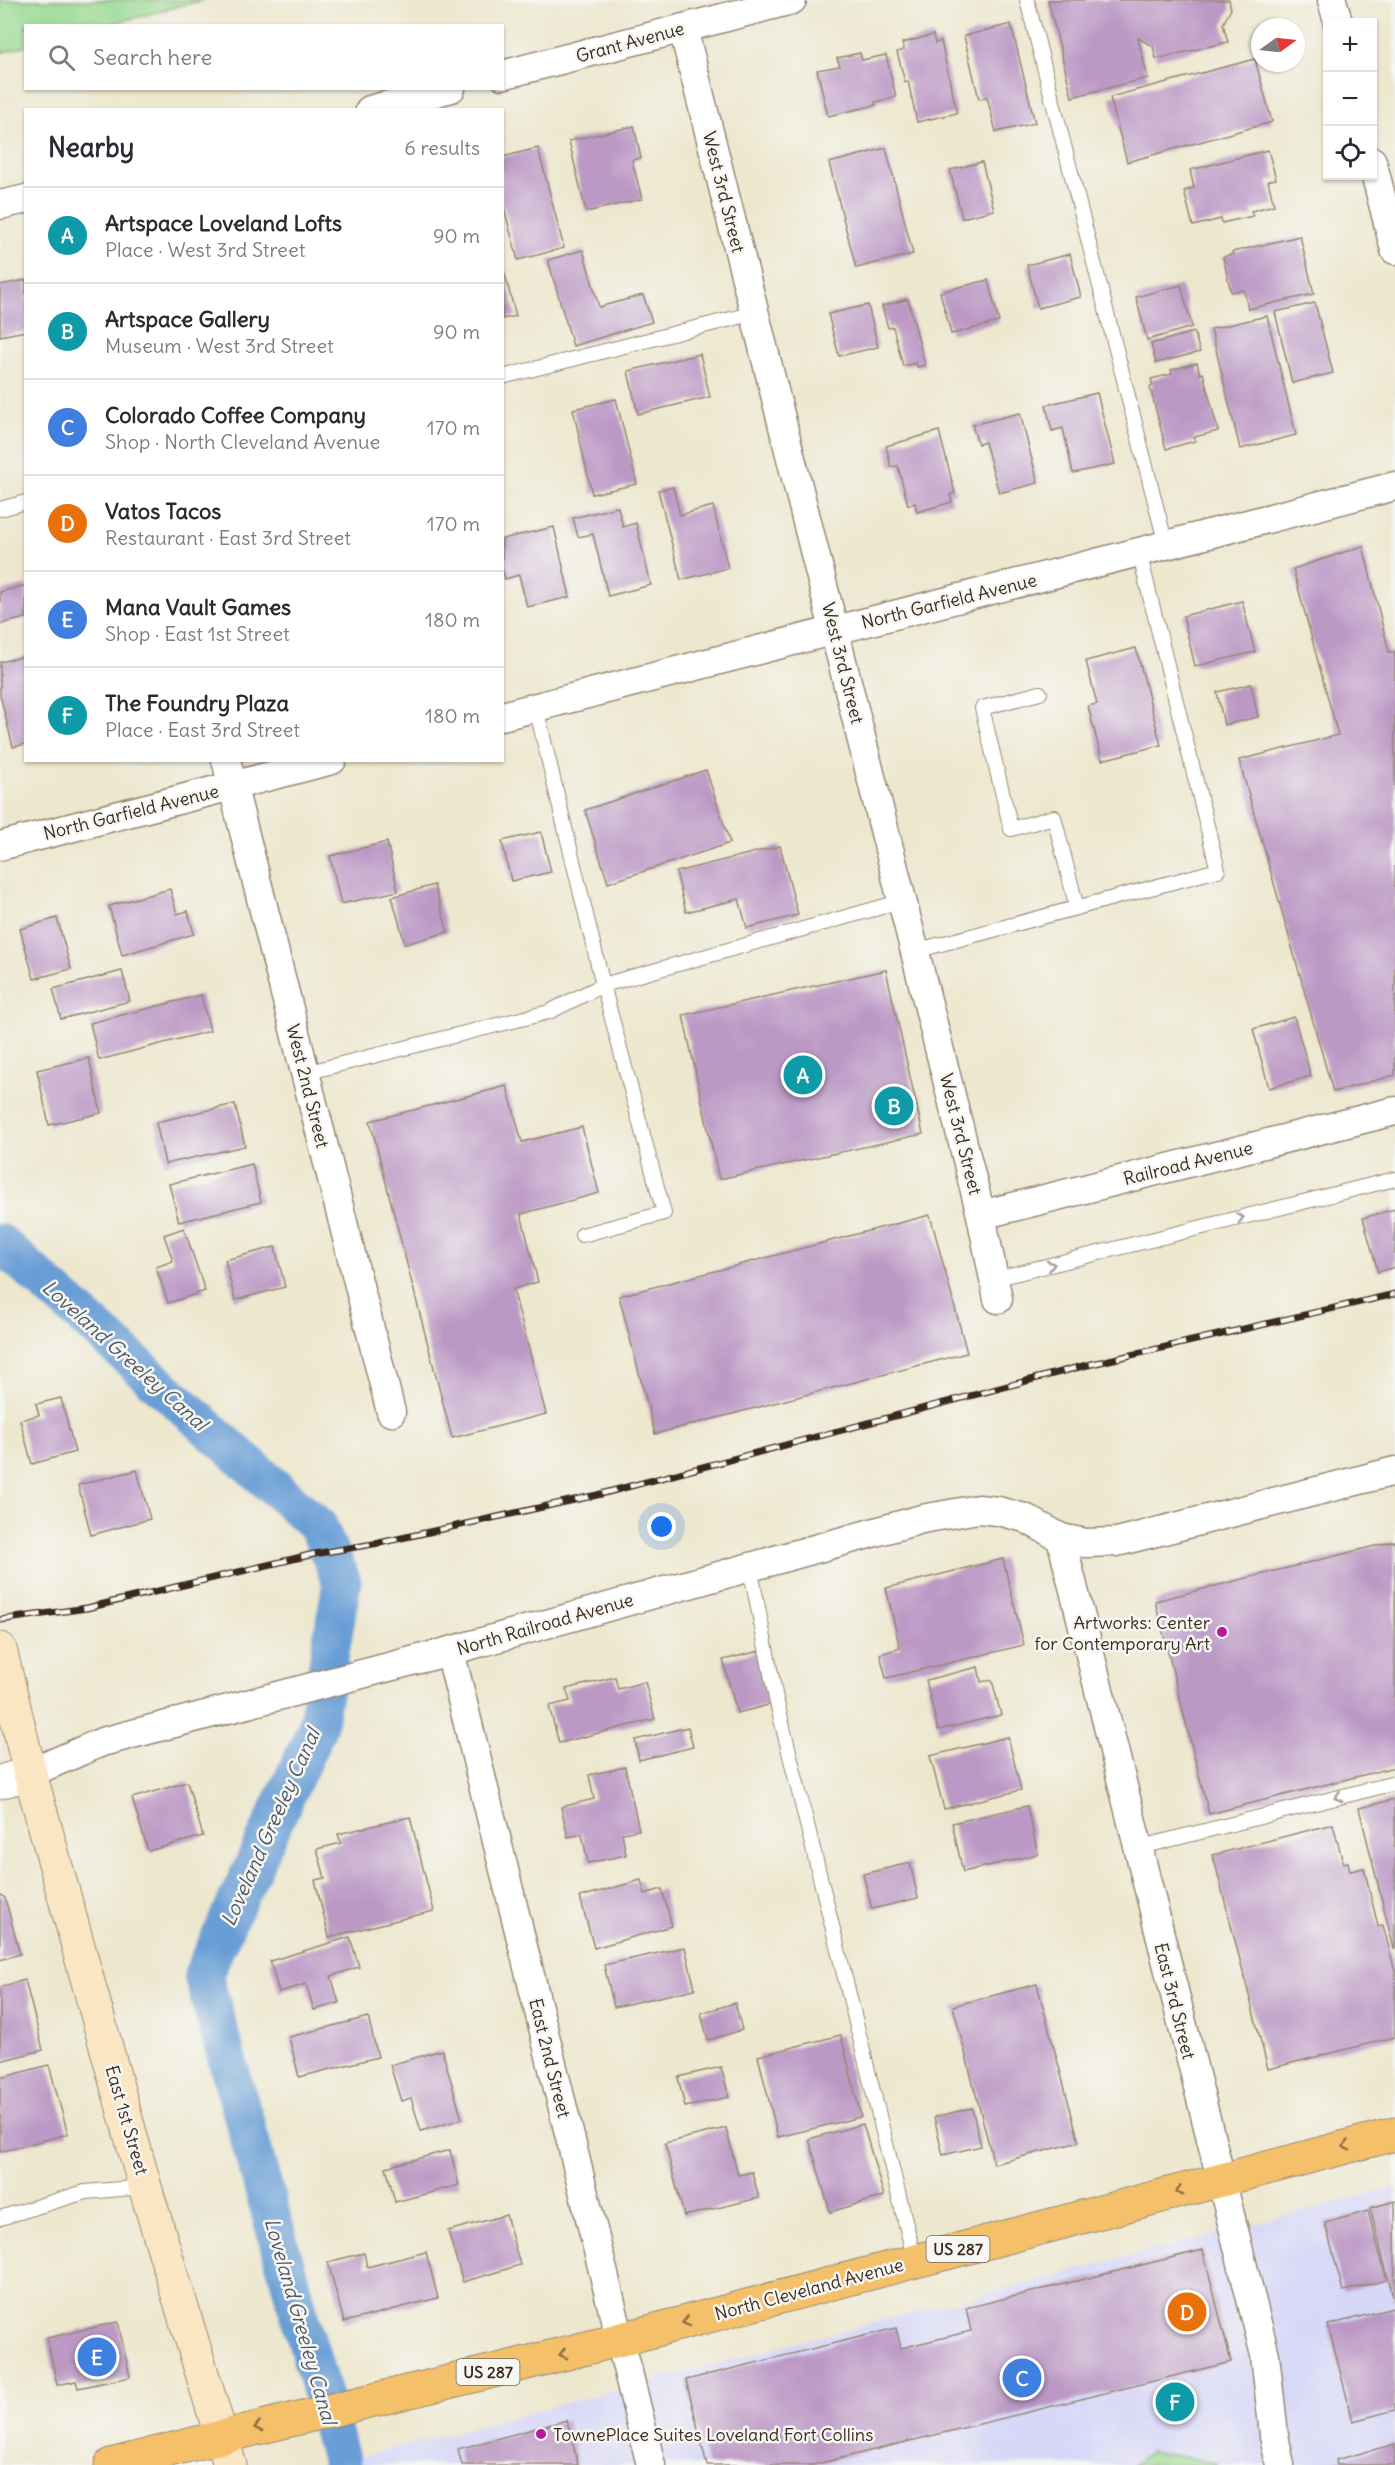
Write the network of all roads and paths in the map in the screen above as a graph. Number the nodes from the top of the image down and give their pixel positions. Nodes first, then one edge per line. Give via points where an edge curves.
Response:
1 (792, 0) edge
2 (1027, 0) edge
3 (1332, 0) edge
4 (1337, 18) edge
5 (683, 28) junction
6 (504, 74) edge
7 (444, 90) edge
8 (377, 108) edge
9 (1377, 180) edge
10 (24, 199) edge
11 (0, 205) edge
12 (1395, 250) edge
13 (755, 313) junction
14 (504, 377) edge
15 (1395, 486) edge
16 (24, 503) edge
17 (0, 509) edge
18 (1153, 548) junction
19 (835, 630) junction
20 (1040, 693) dead end
21 (536, 708) junction
22 (504, 716) edge
23 (316, 762) edge
24 (229, 773) edge
25 (0, 846) edge
26 (903, 901) junction
27 (1077, 908) junction
28 (915, 951) junction
29 (603, 985) junction
30 (305, 1073) junction
31 (1395, 1111) edge
32 (1395, 1179) edge
33 (981, 1215) junction
34 (582, 1235) dead end
35 (997, 1289) joint
36 (391, 1412) dead end
37 (1395, 1471) edge
38 (1061, 1538) junction
39 (750, 1567) junction
40 (0, 1649) edge
41 (450, 1651) junction
42 (15, 1778) edge
43 (1395, 1783) edge
44 (1137, 1848) junction
45 (1395, 2134) edge
46 (1220, 2180) junction
47 (145, 2187) junction
48 (0, 2218) edge
49 (915, 2261) junction
50 (620, 2340) junction
51 (226, 2451) edge
52 (111, 2465) edge
53 (651, 2465) edge
54 (1280, 2465) edge

1 - 5 street, Grant Avenue
2 - 18 lane
3 - 4 street
5 - 6 street, Grant Avenue
5 - 13 street, West 3rd Street
7 - 8 street
9 - 12 street
10 - 11 street
13 - 14 lane
13 - 19 street, West 3rd Street
15 - 18 street, North Garfield Avenue
16 - 17 lane
18 - 19 street, North Garfield Avenue
18 - 27 lane via 1218,870
19 - 21 street, North Garfield Avenue
19 - 26 street, West 3rd Street
20 - 27 lane via 982,708 1011,829 1054,817
21 - 22 street, North Garfield Avenue
21 - 29 lane
23 - 24 street, North Garfield Avenue
24 - 25 street, North Garfield Avenue
24 - 30 street, West 2nd Street
26 - 28 street, West 3rd Street
26 - 29 lane
27 - 28 lane
28 - 33 street, West 3rd Street
29 - 30 lane via 549,1012
29 - 34 lane via 664,1213
30 - 36 street, West 2nd Street
31 - 33 street, Railroad Avenue
35 -> 32 lane
33 - 35 street, West 3rd Street
37 - 38 street via 1117,1542 1085,1543
38 - 39 street, North Railroad Avenue via 1025,1518 978,1509 922,1519
38 - 44 street, East 3rd Street
39 - 41 street, North Railroad Avenue
39 - 49 lane via 779,1710
40 - 42 main road, East 1st Street
41 - 42 street, North Railroad Avenue via 102,1742
41 - 50 street, East 2nd Street
42 - 47 main road, East 1st Street
43 -> 44 lane
44 - 46 street, East 3rd Street
45 -> 46 highway, North Cleveland Avenue / US 287
46 -> 49 highway, North Cleveland Avenue / US 287
46 - 54 street, East 3rd Street via 1265,2355
47 - 48 lane via 86,2192
47 - 51 main road, East 1st Street
49 -> 50 highway, North Cleveland Avenue / US 287
50 -> 51 highway, North Cleveland Avenue / US 287 via 295,2418
50 - 53 street, East 2nd Street
51 - 52 highway, US 287

